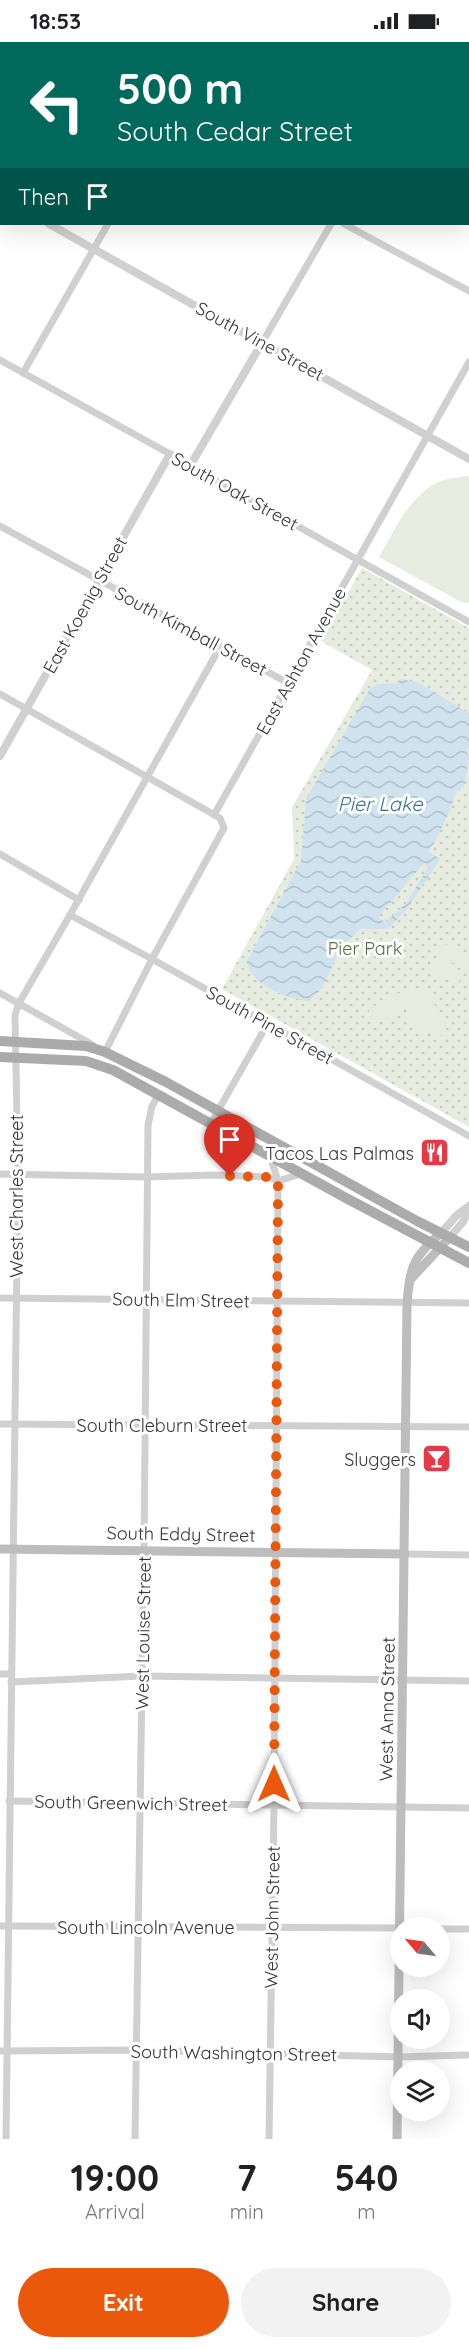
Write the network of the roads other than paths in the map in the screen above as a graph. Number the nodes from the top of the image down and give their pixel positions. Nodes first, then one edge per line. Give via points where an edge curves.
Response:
1 (51, 225) edge
2 (107, 225) edge
3 (330, 225) edge
4 (346, 225) edge
5 (94, 248) junction
6 (469, 291) edge
7 (263, 341) junction
8 (0, 360) edge
9 (469, 362) edge
10 (23, 373) junction
11 (426, 436) junction
12 (170, 454) junction
13 (469, 459) edge
14 (190, 466) junction
15 (0, 526) edge
16 (357, 560) junction
17 (99, 580) junction
18 (469, 622) edge
19 (220, 647) junction
20 (288, 683) junction
21 (0, 694) edge
22 (27, 709) junction
23 (0, 756) edge
24 (148, 777) junction
25 (214, 815) junction
26 (0, 854) edge
27 (79, 900) junction
28 (70, 915) junction
29 (152, 958) junction
30 (0, 993) edge
31 (19, 1003) junction
32 (268, 1023) junction
33 (0, 1041) edge
34 (15, 1041) junction
35 (105, 1052) junction
36 (0, 1057) edge
37 (16, 1058) junction
38 (159, 1094) junction
39 (218, 1111) junction
40 (212, 1123) junction
41 (469, 1136) edge
42 (270, 1156) junction
43 (0, 1174) edge
44 (18, 1174) junction
45 (302, 1174) junction
46 (147, 1177) junction
47 (278, 1181) junction
48 (469, 1207) edge
49 (445, 1235) junction
50 (434, 1246) junction
51 (469, 1248) edge
52 (469, 1263) edge
53 (0, 1298) edge
54 (16, 1298) junction
55 (146, 1300) junction
56 (277, 1302) junction
57 (469, 1303) edge
58 (407, 1304) junction
59 (0, 1424) edge
60 (13, 1424) junction
61 (146, 1424) junction
62 (276, 1425) junction
63 (407, 1427) junction
64 (469, 1427) edge
65 (0, 1549) edge
66 (12, 1549) junction
67 (144, 1550) junction
68 (276, 1552) junction
69 (405, 1554) junction
70 (469, 1555) edge
71 (0, 1674) edge
72 (142, 1676) junction
73 (11, 1678) junction
74 (275, 1679) junction
75 (404, 1681) junction
76 (469, 1681) edge
77 (9, 1801) junction
78 (140, 1803) junction
79 (274, 1805) junction
80 (402, 1807) junction
81 (469, 1808) edge
82 (400, 1917) edge
83 (4, 1926) edge
84 (137, 1927) junction
85 (272, 1928) junction
86 (390, 1928) edge
87 (450, 1929) edge
88 (469, 1929) edge
89 (400, 1977) edge
90 (135, 2050) junction
91 (3, 2051) edge
92 (269, 2054) junction
93 (467, 2055) dead end
94 (399, 2057) junction
95 (6, 2139) edge
96 (135, 2139) edge
97 (269, 2139) edge
98 (397, 2139) edge

1 - 5 street, South Vine Street
2 - 5 street
3 - 7 street
4 - 6 street
5 - 7 street, South Vine Street
5 - 10 street
7 - 11 street, South Vine Street
7 - 14 street
8 - 10 street, South Oak Street
9 - 11 street, East Ashton Avenue
10 - 12 street, South Oak Street
11 - 13 street, South Vine Street
11 - 16 street, East Ashton Avenue
12 - 14 street, South Oak Street
12 - 17 street, East Koenig Street
14 - 16 street, South Oak Street
15 - 17 street, South Kimball Street
16 - 18 street, South Oak Street
16 - 20 street, East Ashton Avenue
17 - 19 street, South Kimball Street
17 - 22 street, East Koenig Street
19 - 20 street, South Kimball Street
19 - 24 street
20 - 25 street, East Ashton Avenue
21 - 22 street
22 - 23 street, East Koenig Street
22 - 24 street
24 - 25 street
24 - 27 street
25 - 29 street via 224,828
26 - 27 street
27 - 28 street
28 - 29 street, South Pine Street
28 - 31 street
29 - 32 street, South Pine Street
29 - 35 street
30 - 31 street
31 - 34 street, West Charles Street
31 - 35 street
32 - 39 street
32 - 41 street, South Pine Street
33 - 34 main road
34 - 35 main road via 86,1046
34 - 37 street, West Charles Street
35 - 39 main road
36 - 37 main road
37 - 38 main road via 86,1061
37 - 44 street, West Charles Street
38 - 40 main road
38 - 46 street, West Louise Street via 148,1125
39 - 40 street
39 - 49 main road
40 - 42 main road
42 - 45 main road
42 - 47 street, West John Street
43 - 44 street
44 - 46 street
44 - 54 street, West Charles Street
45 - 47 street
45 - 50 main road
46 - 47 street via 268,1177
46 - 55 street, West Louise Street
47 - 56 street, West John Street
48 - 49 street via 463,1221
49 - 50 main road, West Anna Street
49 - 51 main road
50 - 52 main road
50 - 58 main road, West Anna Street via 413,1263
53 - 54 street, South Elm Street
54 - 55 street, South Elm Street
54 - 60 street, West Charles Street
55 - 56 street, South Elm Street
55 - 61 street, West Louise Street
56 - 58 street, South Elm Street
56 - 62 street, West John Street
57 - 58 street, South Elm Street
58 - 63 main road, West Anna Street
59 - 60 street, South Cleburn Street
60 - 61 street, South Cleburn Street
60 - 66 street, West Charles Street
61 - 62 street, South Cleburn Street
61 - 67 street, West Louise Street
62 - 63 street, South Cleburn Street
62 - 68 street, West John Street
63 - 64 street, South Cleburn Street
63 - 69 main road, West Anna Street
65 - 66 main road, South Eddy Street
66 - 67 main road, South Eddy Street
66 - 73 street, West Charles Street
67 - 68 main road, South Eddy Street
67 - 72 street, West Louise Street
68 - 69 main road, South Eddy Street
68 - 74 street, West John Street
69 - 70 street, South Eddy Street
69 - 75 main road, West Anna Street
71 - 73 street
72 - 73 street
72 - 74 street
72 - 78 street, West Louise Street
73 - 77 street, West Charles Street
74 - 75 street
74 - 79 street, West John Street
75 - 76 street
75 - 80 main road, West Anna Street
77 - 78 street, South Greenwich Street
77 - 83 street, West Charles Street
78 - 79 street, South Greenwich Street
78 - 84 street, West Louise Street
79 - 80 street, South Greenwich Street
79 - 85 street, West John Street
80 - 81 street, South Greenwich Street
80 - 82 main road, West Anna Street
83 - 84 street, South Lincoln Avenue
83 - 91 street, West Charles Street
84 - 85 street, South Lincoln Avenue
84 - 90 street, West Louise Street
85 - 86 street, South Lincoln Avenue
85 - 92 street, West John Street
87 - 88 street
89 - 94 main road, West Anna Street
90 - 91 street, South Washington Street
90 - 92 street, South Washington Street
90 - 96 street, West Louise Street
91 - 95 street, West Charles Street
92 - 94 street, South Washington Street
92 - 97 street, West John Street
93 - 94 street, South Washington Street
94 - 98 main road, West Anna Street

